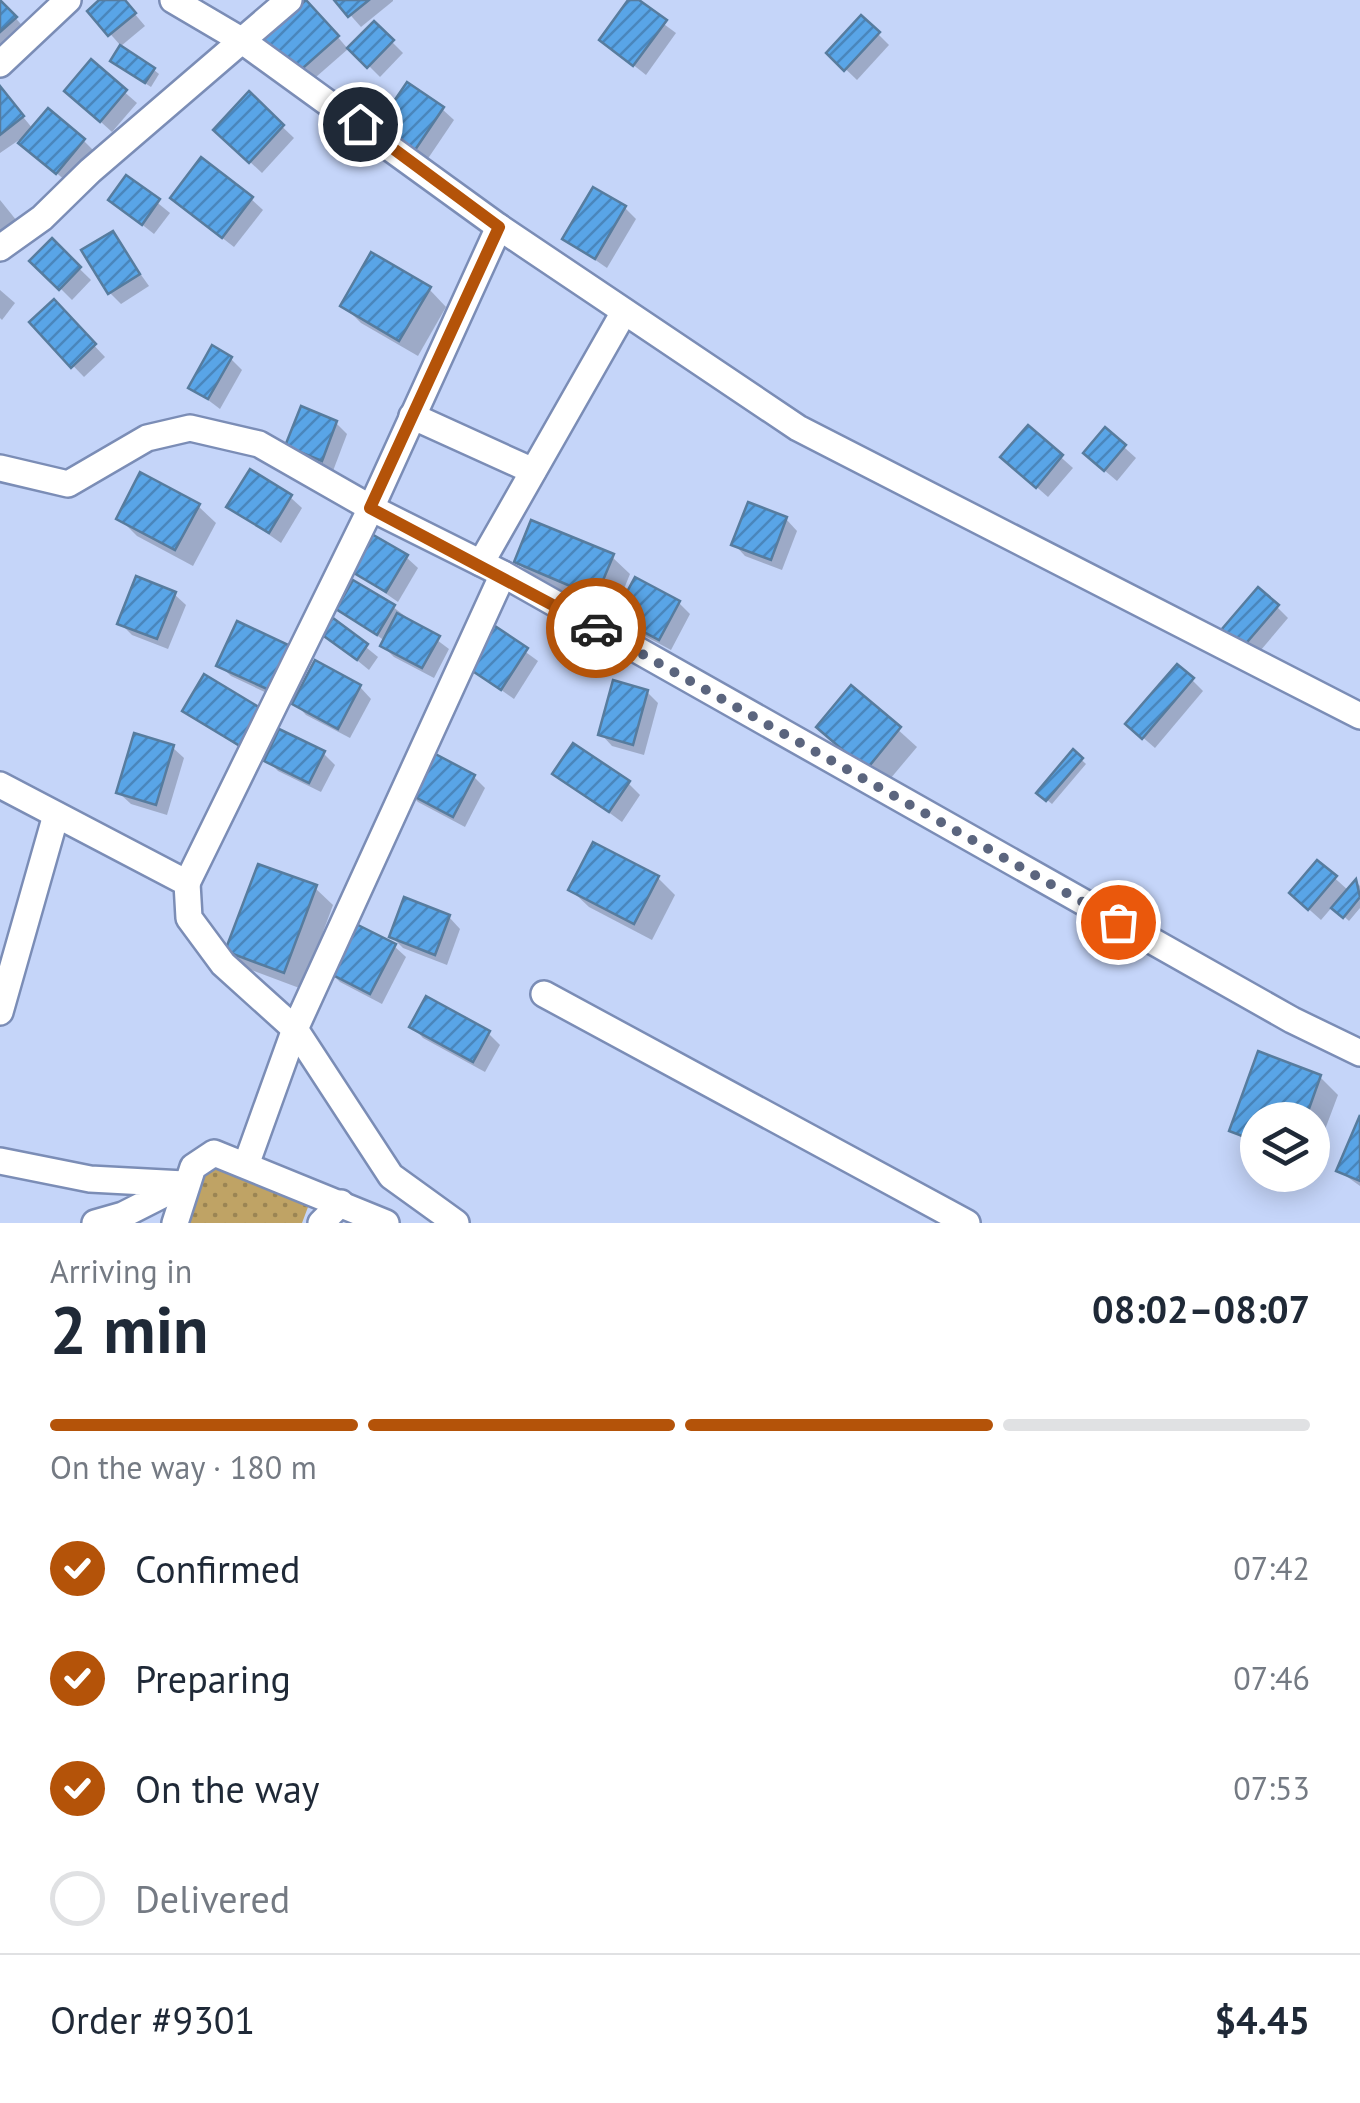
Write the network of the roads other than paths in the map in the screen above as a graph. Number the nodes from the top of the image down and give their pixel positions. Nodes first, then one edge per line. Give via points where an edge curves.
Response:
1 (68, 0) edge
2 (173, 0) edge
3 (289, 0) edge
4 (241, 40) junction
5 (0, 64) edge
6 (499, 227) junction
7 (0, 248) edge
8 (624, 312) junction
9 (412, 416) junction
10 (0, 468) edge
11 (533, 472) junction
12 (370, 508) junction
13 (492, 569) junction
14 (1360, 716) edge
15 (0, 785) edge
16 (56, 815) junction
17 (187, 883) junction
18 (544, 994) dead end
19 (0, 1012) edge
20 (294, 1029) junction
21 (1360, 1053) edge
22 (0, 1160) edge
23 (246, 1165) junction
24 (184, 1184) junction
25 (341, 1203) junction
26 (95, 1223) edge
27 (175, 1223) edge
28 (321, 1223) edge
29 (386, 1223) edge
30 (456, 1223) edge
31 (967, 1223) edge

1 - 5 street
2 - 4 street
3 - 4 street
4 - 6 street
4 - 7 street
6 - 8 street
6 - 9 street
8 - 11 street
8 - 14 street via 798,428
9 - 11 street
9 - 12 street
10 - 12 street via 68,484 147,438 190,428 259,444
11 - 13 street
12 - 13 street
12 - 17 street
13 - 20 street
13 - 21 street
15 - 16 street
16 - 17 street
16 - 19 street
17 - 20 street via 189,918 223,964
18 - 31 street
20 - 23 street
20 - 30 street via 391,1176
22 - 24 street via 90,1179
23 - 24 street via 214,1153
23 - 25 street
24 - 26 street
24 - 27 street
25 - 28 street
25 - 29 street

